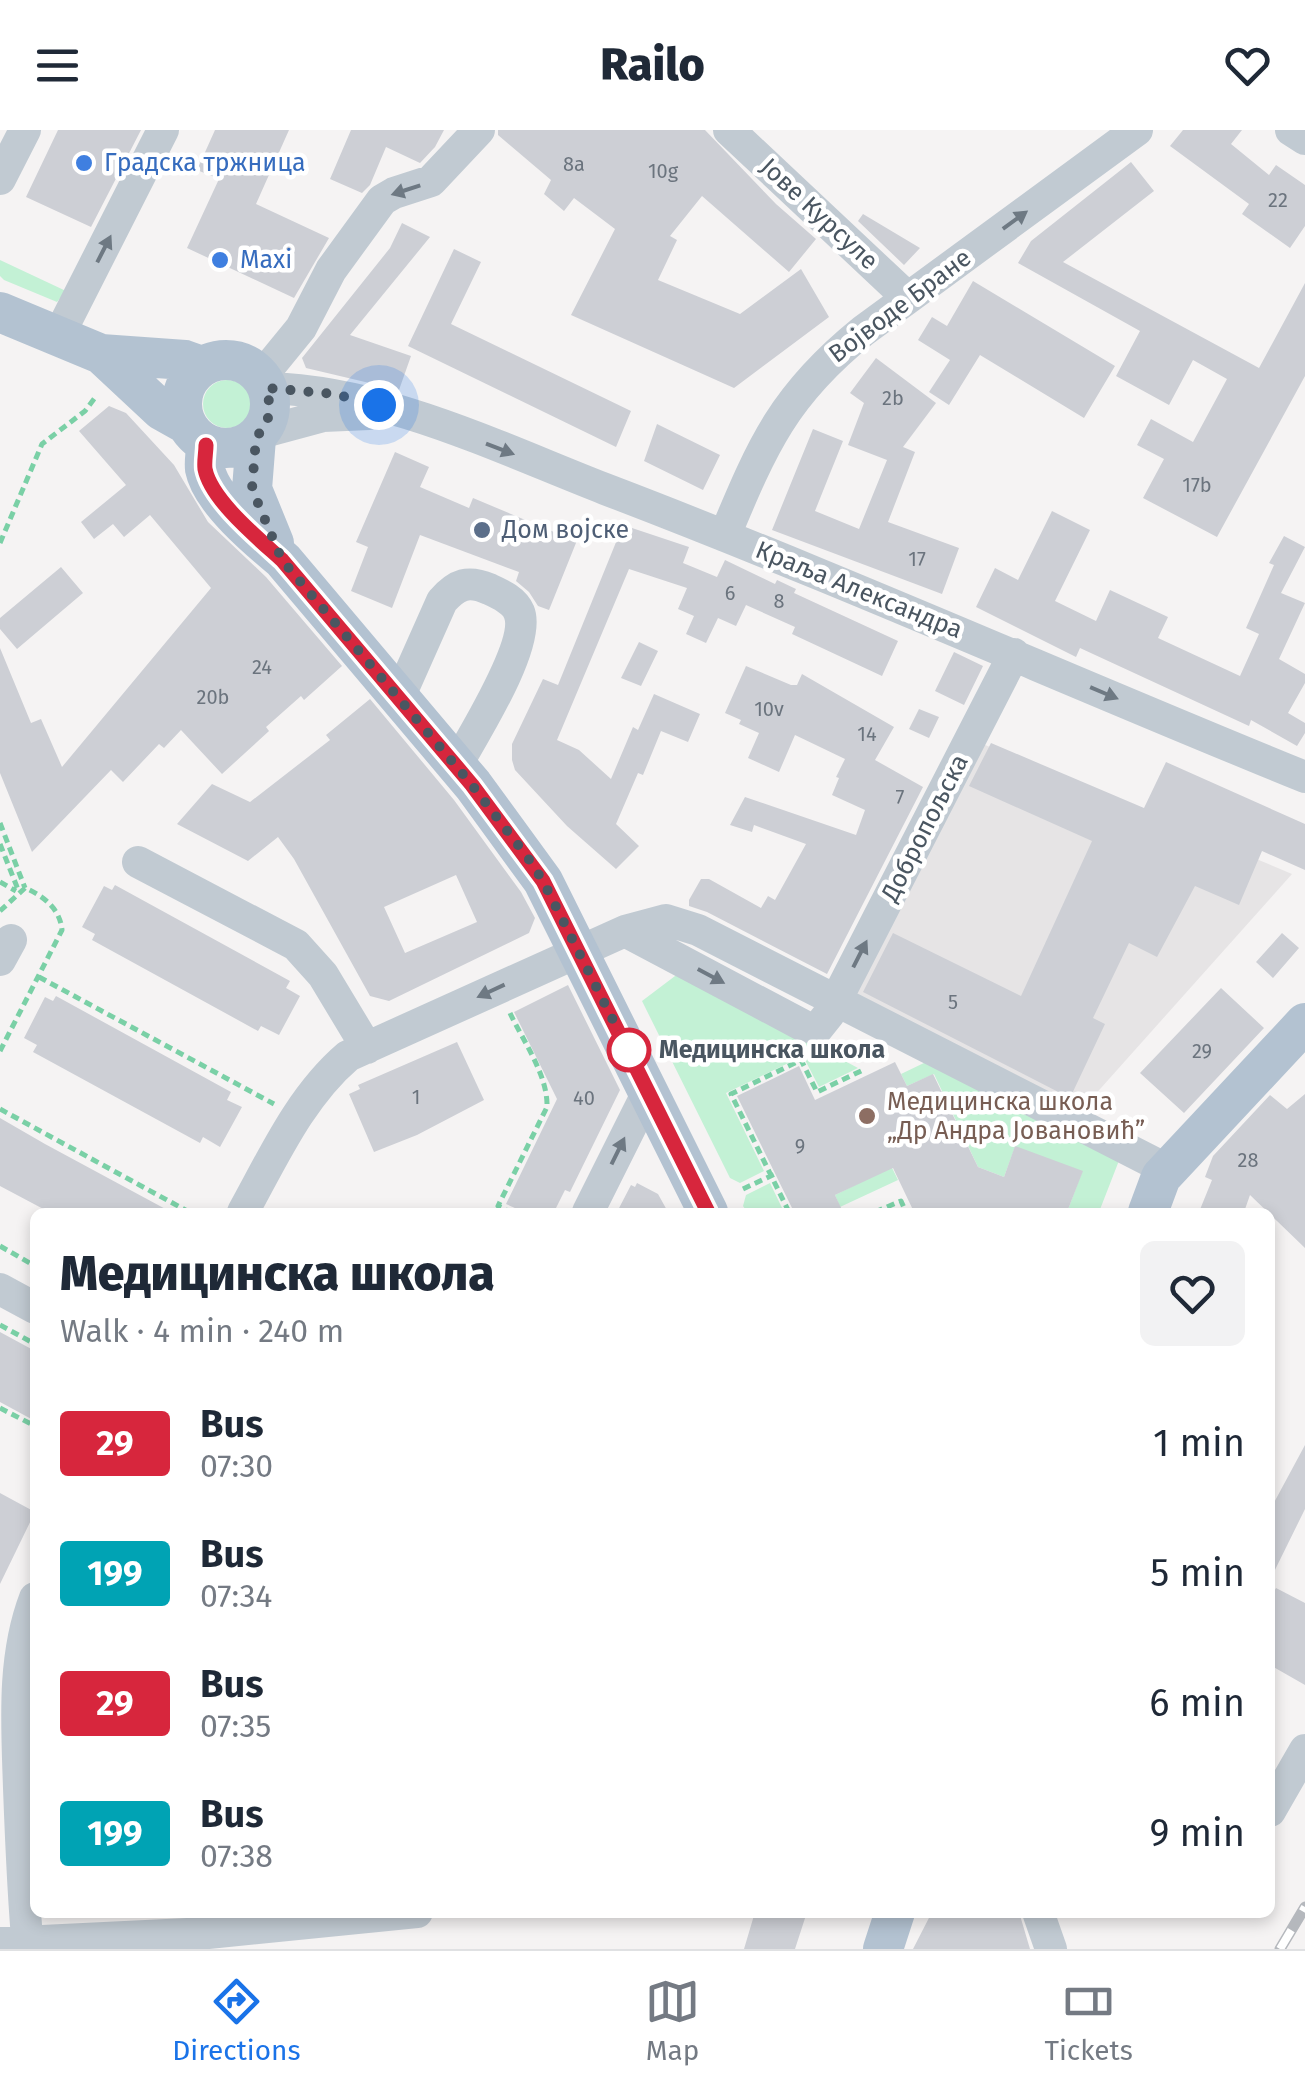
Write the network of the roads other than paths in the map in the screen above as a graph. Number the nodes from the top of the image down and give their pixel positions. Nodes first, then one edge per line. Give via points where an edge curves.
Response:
1 (26, 130) edge
2 (164, 130) edge
3 (479, 130) edge
4 (729, 130) edge
5 (1137, 130) edge
6 (1291, 130) edge
7 (1305, 139) edge
8 (0, 179) edge
9 (908, 298) junction
10 (0, 312) edge
11 (60, 336) junction
12 (202, 366) junction
13 (101, 372) junction
14 (264, 382) junction
15 (408, 416) junction
16 (196, 434) junction
17 (258, 436) junction
18 (725, 535) junction
19 (282, 560) junction
20 (1014, 654) junction
21 (398, 700) junction
22 (456, 766) junction
23 (1305, 777) edge
24 (138, 862) dead end
25 (580, 950) junction
26 (836, 1000) junction
27 (1305, 1024) edge
28 (366, 1048) junction
29 (649, 1090) junction
30 (1168, 1170) junction
31 (245, 1208) edge
32 (590, 1208) edge
33 (706, 1208) edge
34 (1149, 1208) edge
35 (0, 1289) edge
36 (30, 1305) edge
37 (30, 1615) edge
38 (9, 1744) edge
39 (1305, 1750) edge
40 (1275, 1802) edge
41 (354, 1918) edge
42 (884, 1918) edge
43 (893, 1918) edge
44 (1040, 1918) edge
45 (216, 1931) edge
46 (18, 1944) edge
47 (883, 1949) edge
48 (1051, 1949) edge

1 - 8 street
11 -> 2 street
3 -> 14 street via 430,181 382,200
4 - 9 street, Јове Курсуле
9 -> 5 street, Војводе Бране
6 - 7 street
9 - 18 street, Војводе Бране via 823,364 788,405
10 - 11 main road
11 - 13 main road
12 - 13 main road via 185,360
12 - 14 main road via 232,360
12 - 16 main road via 185,386 182,412
13 - 16 main road
14 - 15 street, Краља Александра
14 - 17 main road via 270,409
15 - 17 street, Краља Александра via 323,416
15 -> 18 street, Краља Александра
16 - 17 main road via 232,449
16 - 19 main road via 216,491
17 - 19 main road via 252,489
18 - 20 street, Краља Александра
19 - 21 main road
20 -> 23 street, Краља Александра
26 -> 20 street, Добропољска
21 - 22 main road
21 - 22 street via 453,589 475,584 516,607 521,628 506,677
22 - 25 main road via 543,881
24 - 28 street via 296,945 323,975
25 - 26 street via 658,920 688,926
25 -> 28 street
25 - 29 main road
26 - 30 street
27 - 30 main road
28 - 31 street via 319,1085
32 -> 29 street
29 - 33 main road
30 - 34 main road
35 - 36 street
37 - 38 street
38 - 46 street
39 - 40 street
41 - 45 street
42 - 47 main road
43 - 47 main road
44 - 48 street
45 - 46 street

